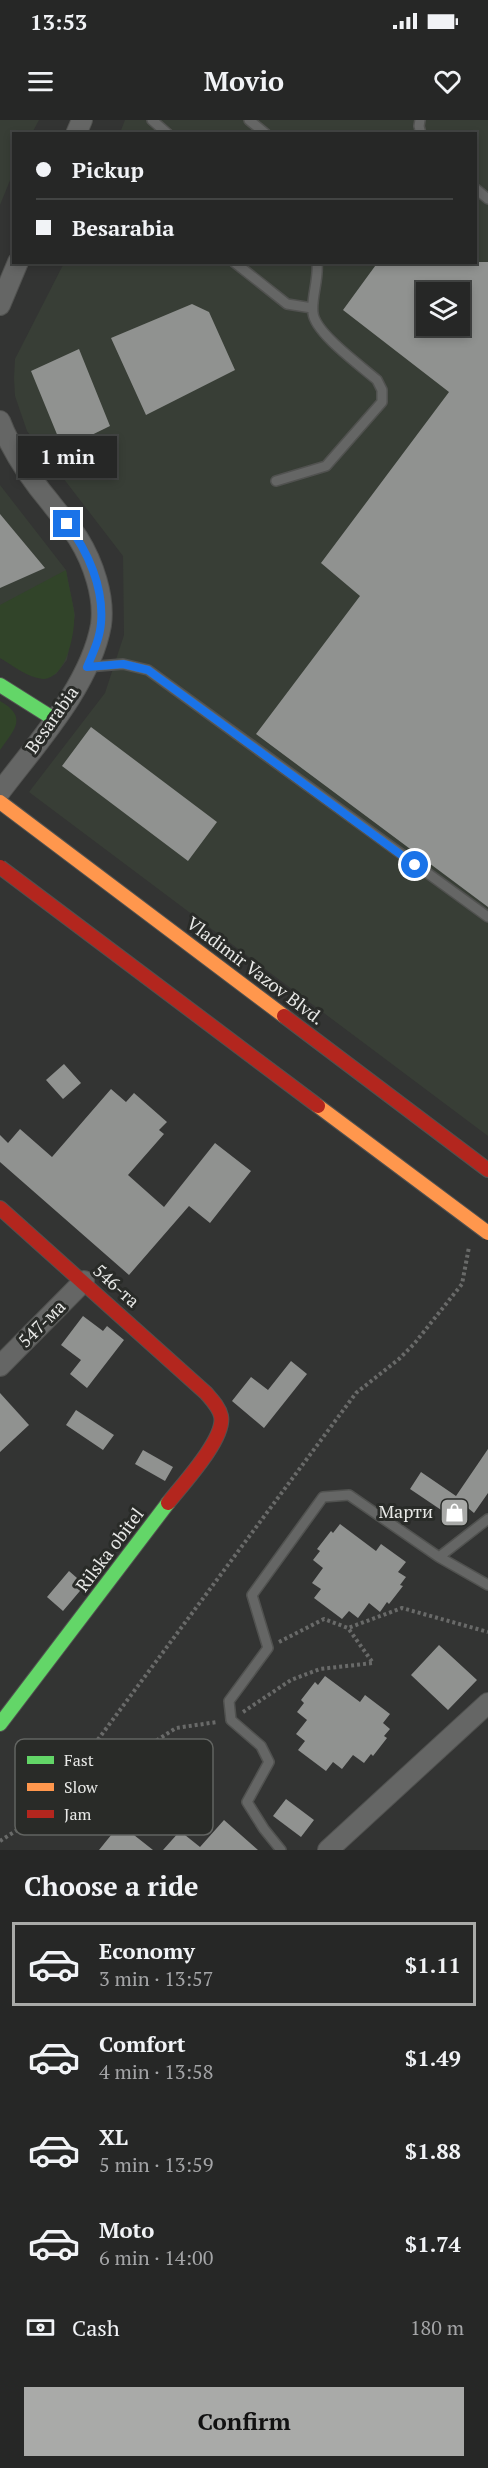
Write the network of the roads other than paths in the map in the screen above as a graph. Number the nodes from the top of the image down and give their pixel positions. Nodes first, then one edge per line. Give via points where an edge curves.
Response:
1 (152, 120) edge
2 (249, 120) edge
3 (166, 132) edge
4 (264, 132) edge
5 (17, 264) edge
6 (237, 264) edge
7 (317, 264) edge
8 (0, 305) edge
9 (312, 308) junction
10 (0, 421) edge
11 (276, 481) dead end
12 (87, 667) junction
13 (0, 685) edge
14 (54, 719) junction
15 (0, 792) edge
16 (0, 802) edge
17 (0, 867) edge
18 (488, 917) edge
19 (488, 1170) edge
20 (0, 1208) edge
21 (488, 1233) edge
22 (84, 1281) junction
23 (0, 1366) edge
24 (206, 1393) joint
25 (488, 1519) edge
26 (439, 1557) junction
27 (488, 1585) edge
28 (488, 1703) edge
29 (0, 1724) edge
30 (281, 1850) edge
31 (328, 1850) edge

1 - 3 lane
2 - 4 lane
5 - 8 street
6 - 9 lane via 287,304
7 - 9 lane
9 - 11 lane via 317,326 377,380 382,402 326,466
10 - 12 street, Besarabia via 22,467 78,538 96,578 101,623
12 - 14 street, Besarabia
12 - 18 lane via 123,664 148,670
13 - 14 main road
14 - 15 street, Besarabia
16 - 19 main road, Vladimir Vazov Blvd.
17 - 21 main road, bridge
20 - 22 main road, 546-та
22 - 23 street, 547-ма
22 - 24 main road, 546-та
24 - 29 main road, Rilska obitel via 222,1416 222,1429 214,1442
25 - 26 lane
26 - 27 lane
26 - 30 lane via 350,1495 323,1497 252,1595 268,1648 229,1701 231,1720 261,1746 269,1762 247,1802
28 - 31 street

